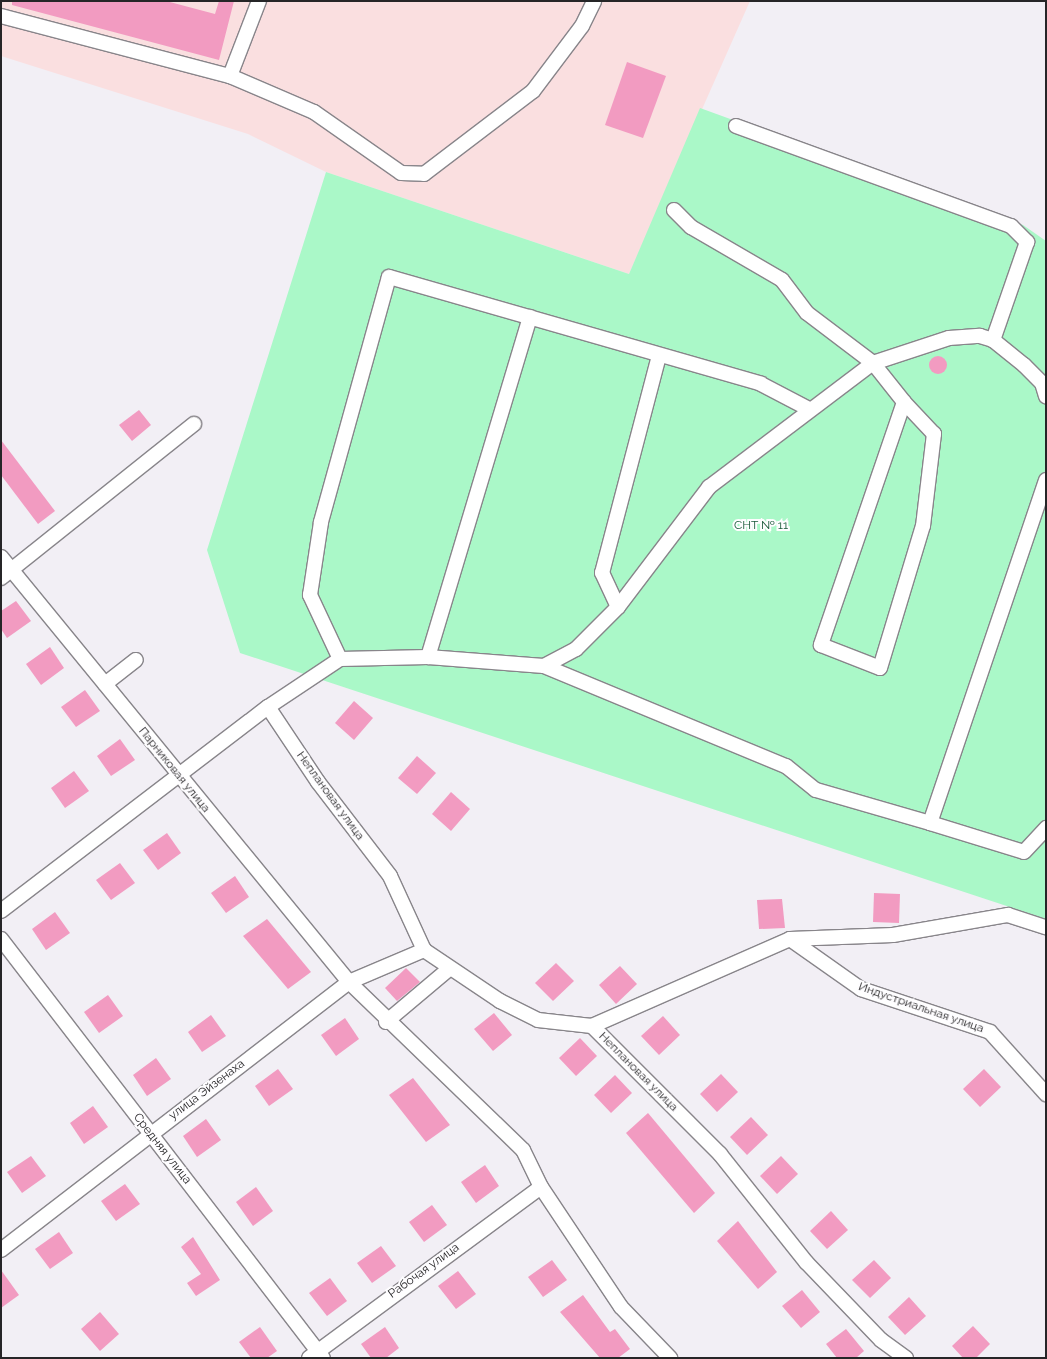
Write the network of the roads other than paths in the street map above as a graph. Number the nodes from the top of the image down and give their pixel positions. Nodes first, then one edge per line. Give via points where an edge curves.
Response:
1 (258, 1) edge
2 (594, 1) edge
3 (1, 16) edge
4 (230, 76) junction
5 (736, 126) dead end
6 (674, 210) dead end
7 (530, 317) junction
8 (993, 340) junction
9 (659, 355) junction
10 (874, 363) junction
11 (1044, 386) edge
12 (904, 402) junction
13 (809, 410) junction
14 (194, 424) dead end
15 (1046, 480) edge
16 (1, 556) edge
17 (7, 574) edge
18 (618, 607) junction
19 (428, 657) junction
20 (340, 659) junction
21 (136, 660) dead end
22 (544, 666) junction
23 (105, 684) junction
24 (268, 707) junction
25 (179, 776) junction
26 (930, 823) junction
27 (1046, 828) edge
28 (1, 911) edge
29 (1046, 927) edge
30 (1, 939) edge
31 (790, 939) junction
32 (424, 950) junction
33 (448, 969) junction
34 (349, 982) junction
35 (386, 1022) junction
36 (592, 1026) junction
37 (1046, 1094) edge
38 (150, 1133) junction
39 (541, 1187) junction
40 (1, 1250) edge
41 (316, 1355) edge
42 (670, 1358) edge
43 (906, 1358) edge

1 - 4 street
2 - 4 street via 582,26 533,91 424,174 401,173 314,112
3 - 4 street
5 - 8 street via 1011,226 1027,242
6 - 10 street via 691,227 782,280 807,314
7 - 9 street
7 - 19 street
7 - 20 street via 389,277 322,522 310,595
8 - 10 street via 949,338
8 - 11 street
9 - 13 street via 761,384
9 - 18 street via 602,573
10 - 12 street
10 - 13 street
12 - 12 street via 821,645 880,668 922,526 934,434
13 - 18 street via 709,487
14 - 17 street
15 - 26 street
16 - 17 street, Парниковая улица
17 - 23 street, Парниковая улица
18 - 22 street via 576,650
19 - 20 street
19 - 22 street
20 - 24 street
21 - 23 street
22 - 26 street via 786,766 816,790
23 - 25 street, Парниковая улица
24 - 25 street
24 - 32 street, Неплановая улица via 318,782 390,876
25 - 28 street
25 - 34 street, Парниковая улица
26 - 27 street via 1024,852
29 - 31 street via 1008,915 893,935
30 - 38 street, Средняя улица
31 - 36 street
31 - 37 street, Индустриальная улица via 861,989 990,1032
32 - 33 street, Неплановая улица
32 - 34 street, улица Эйзенаха
33 - 35 street
33 - 36 street, Неплановая улица via 538,1020
34 - 35 street, Парниковая улица
34 - 38 street, улица Эйзенаха
35 - 39 street, Парниковая улица via 523,1150
36 - 43 street, Неплановая улица via 720,1154 806,1262 881,1340
38 - 40 street, улица Эйзенаха
38 - 41 street, Средняя улица
39 - 41 street, Рабочая улица
39 - 42 street, Парниковая улица via 621,1307

